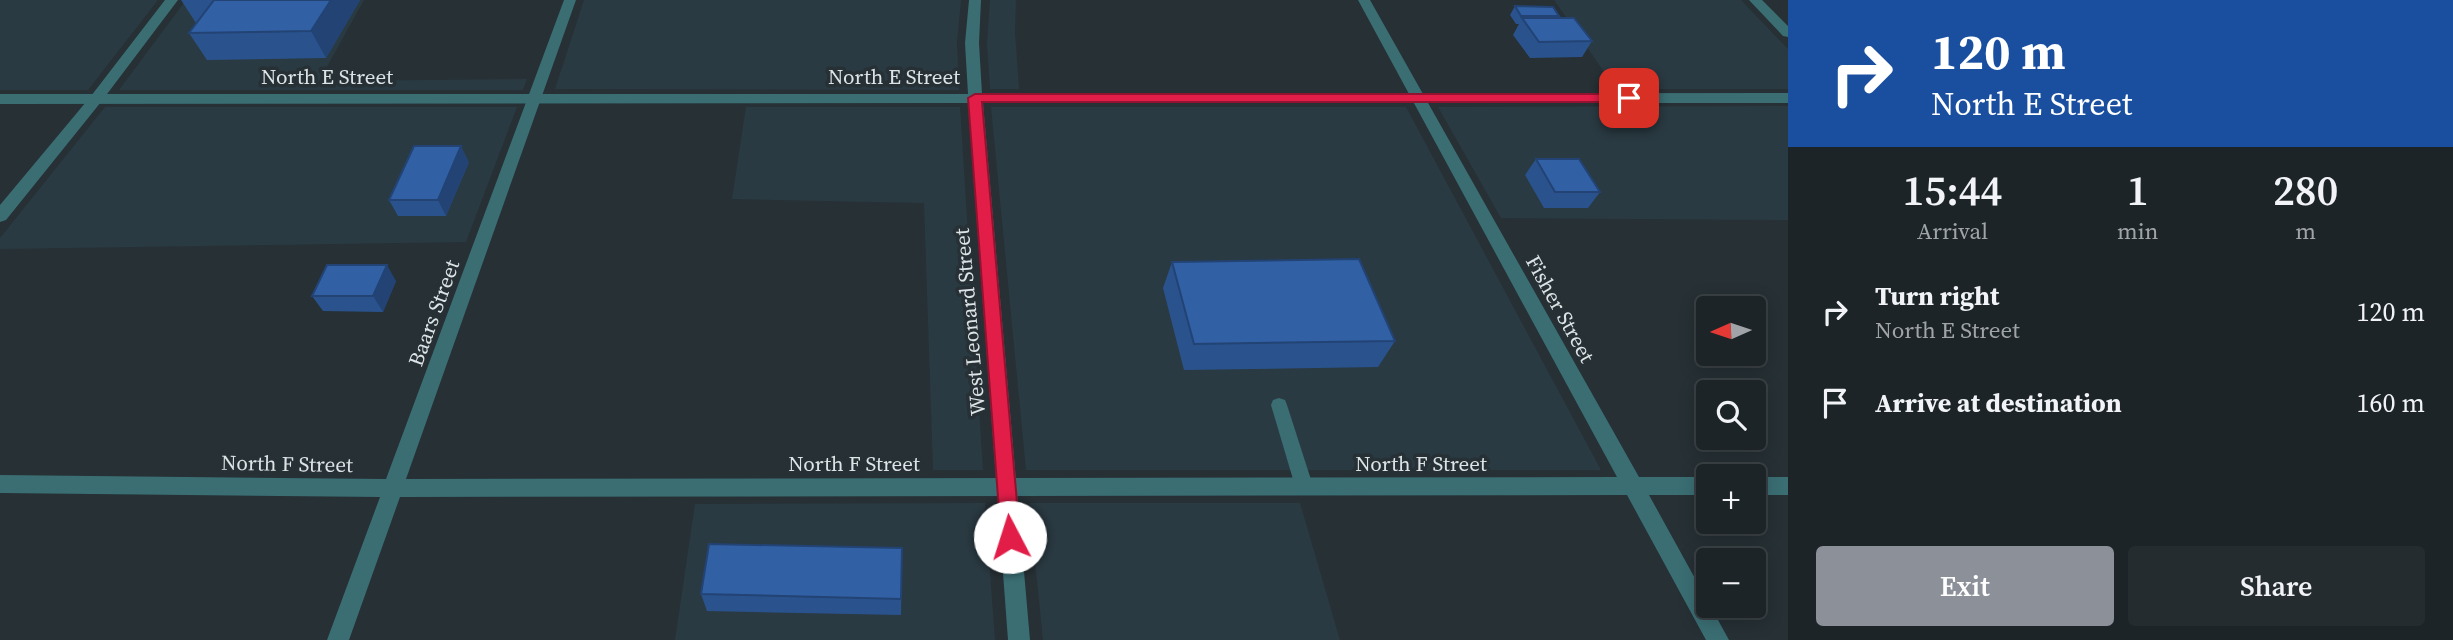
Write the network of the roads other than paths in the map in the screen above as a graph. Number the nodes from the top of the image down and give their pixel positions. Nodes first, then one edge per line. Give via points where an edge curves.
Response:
1 (172, 0) edge
2 (570, 0) edge
3 (975, 0) edge
4 (1364, 0) edge
5 (1755, 0) edge
6 (1788, 33) edge
7 (536, 98) junction
8 (975, 98) junction
9 (1417, 98) junction
10 (1788, 98) edge
11 (0, 99) edge
12 (96, 99) junction
13 (0, 216) edge
14 (1279, 405) dead end
15 (0, 484) edge
16 (1006, 486) junction
17 (1304, 486) junction
18 (1632, 486) junction
19 (1696, 486) edge
20 (1766, 486) edge
21 (1788, 486) edge
22 (394, 488) junction
23 (338, 640) edge
24 (1019, 640) edge
25 (1718, 640) edge

1 - 12 street
2 - 7 street, Baars Street
3 - 8 street, West Leonard Street
4 - 9 street, Fisher Street
5 - 6 street
7 - 8 street, North E Street
7 - 12 street, North E Street
7 - 22 street, Baars Street
8 - 9 street, North E Street
8 - 16 street, West Leonard Street
9 - 10 street, North E Street
9 - 18 street, Fisher Street
11 - 12 street, North E Street
12 - 13 street
14 - 17 lane
15 - 22 street, North F Street
16 - 17 street, North F Street
16 - 22 street, North F Street
16 - 24 street, West Leonard Street
17 - 18 street, North F Street
18 - 19 street, North F Street
18 - 25 street, Fisher Street
20 - 21 street
22 - 23 street, Baars Street

